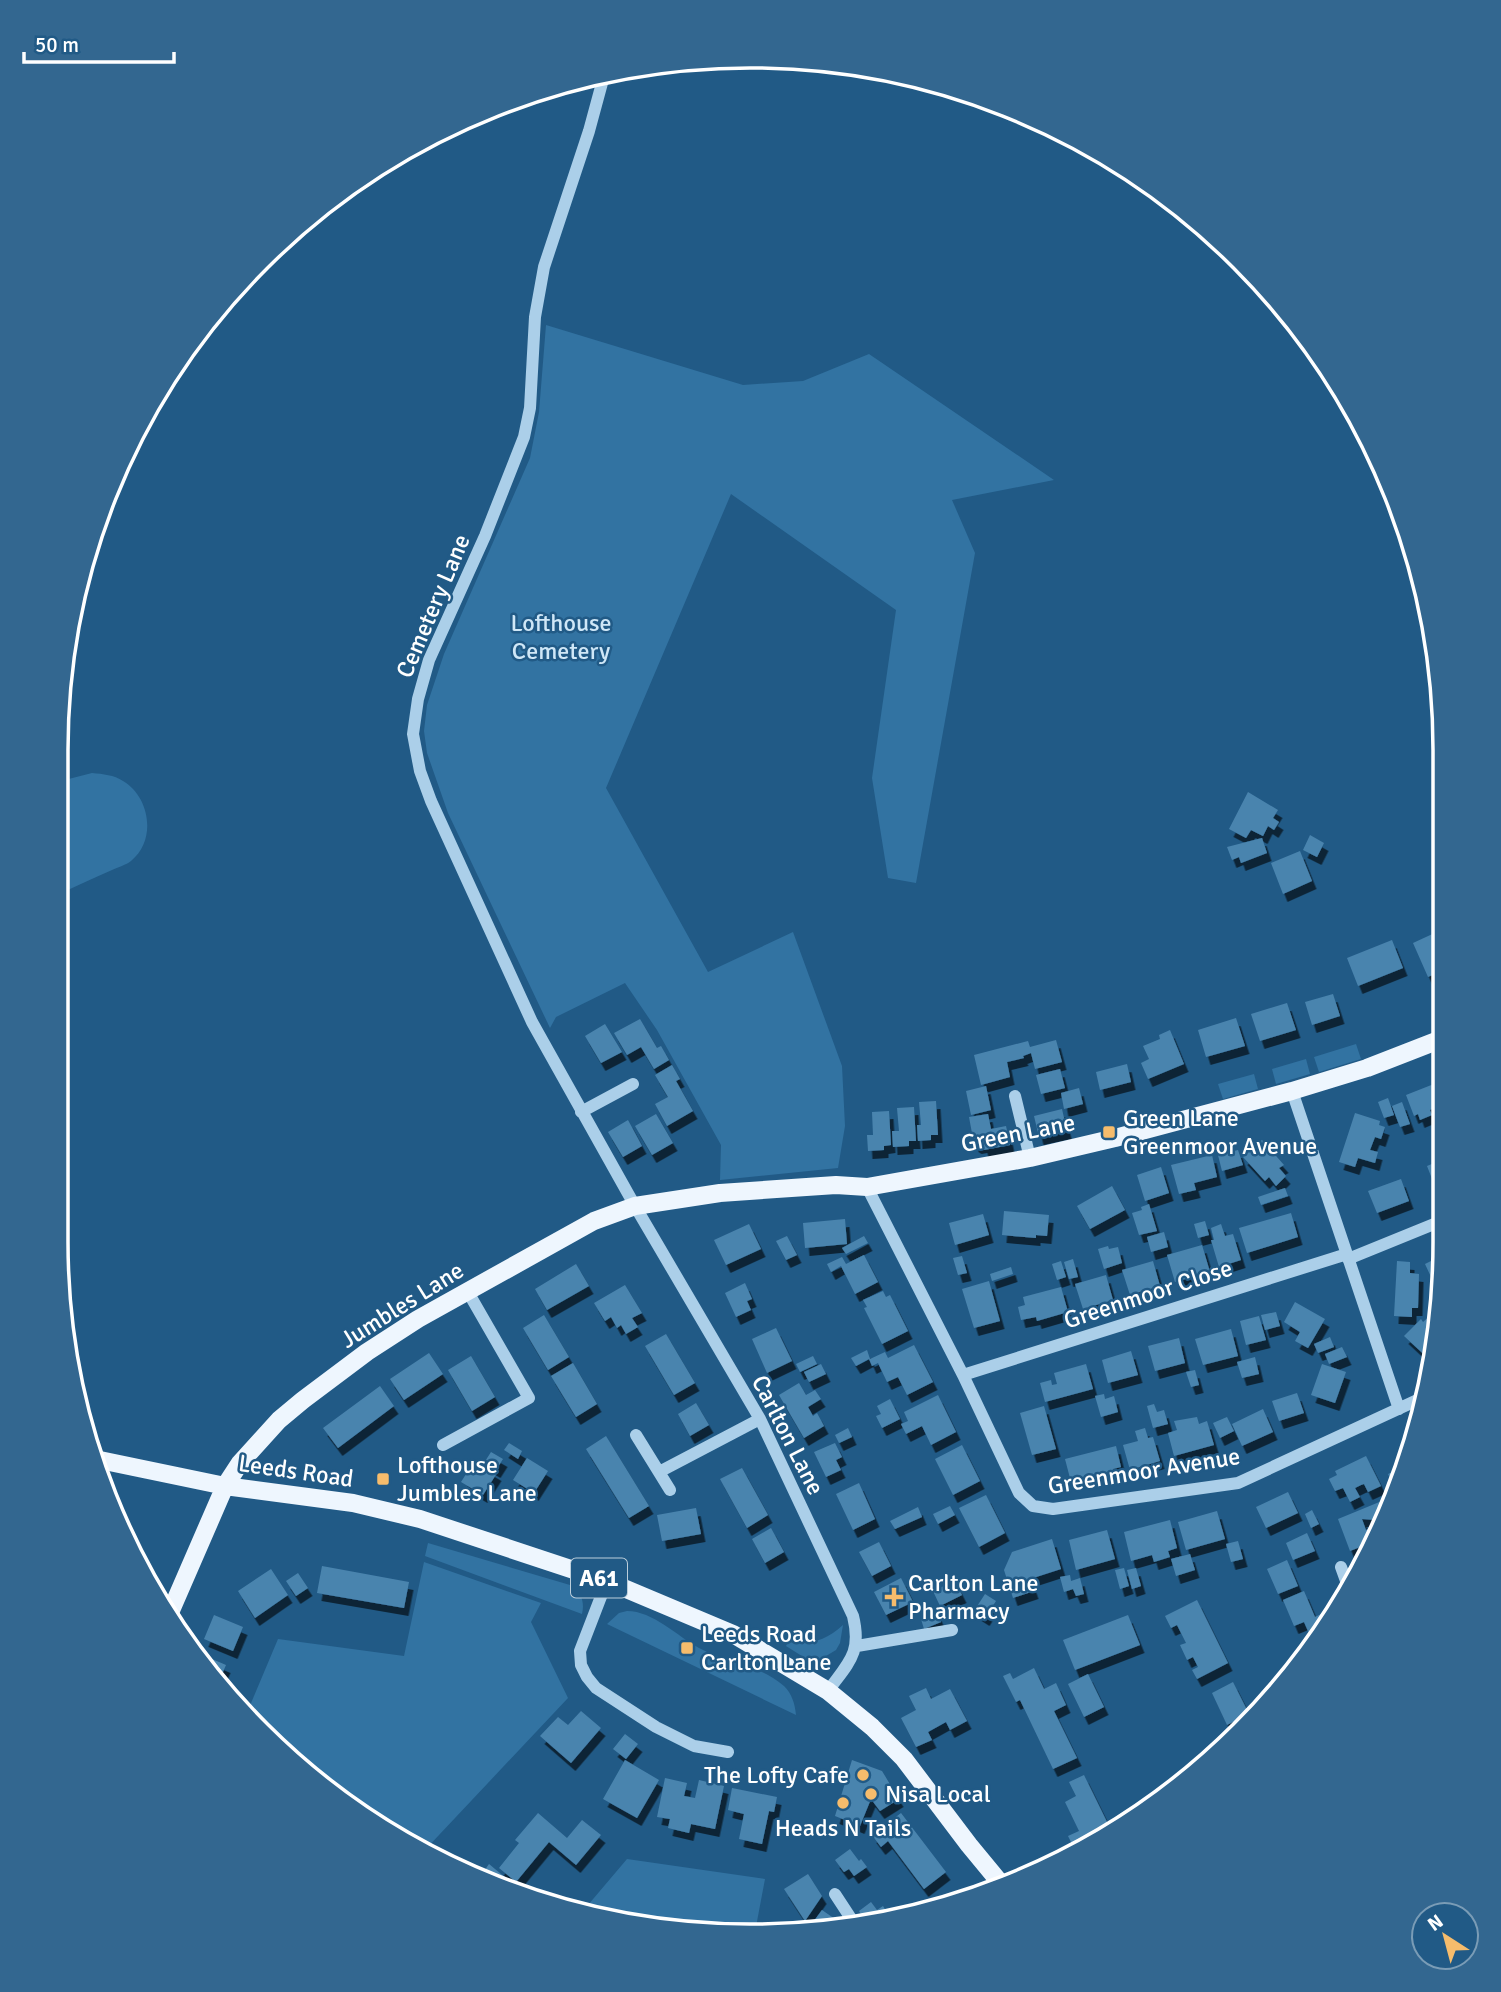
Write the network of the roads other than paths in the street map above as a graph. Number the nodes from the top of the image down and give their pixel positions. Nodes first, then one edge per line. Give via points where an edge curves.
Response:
1 (602, 85) edge
2 (1433, 1042) edge
3 (633, 1084) dead end
4 (1292, 1091) junction
5 (1015, 1096) dead end
6 (582, 1112) junction
7 (1030, 1158) junction
8 (867, 1187) junction
9 (635, 1206) junction
10 (1433, 1224) edge
11 (1347, 1256) junction
12 (468, 1292) junction
13 (963, 1375) junction
14 (1414, 1402) edge
15 (1399, 1409) junction
16 (760, 1419) junction
17 (636, 1436) dead end
18 (443, 1445) dead end
19 (104, 1461) edge
20 (659, 1472) junction
21 (225, 1486) junction
22 (670, 1490) dead end
23 (1341, 1567) dead end
24 (1344, 1576) edge
25 (607, 1581) junction
26 (173, 1605) edge
27 (952, 1630) dead end
28 (857, 1646) junction
29 (828, 1691) junction
30 (728, 1752) dead end
31 (996, 1878) edge
32 (835, 1894) dead end
33 (850, 1916) edge

1 - 6 street, Cemetery Lane via 544,267 524,437 429,660 413,734 420,771 469,888 532,1022
2 - 4 main road, Green Lane
3 - 6 street
4 - 7 main road, Green Lane
4 - 11 street
5 - 7 street
6 - 9 street, Cemetery Lane
7 - 8 main road, Green Lane
8 - 9 main road, Green Lane via 720,1193
8 - 13 street, Greenmoor Avenue
9 - 12 main road, Jumbles Lane via 594,1221
9 - 16 street, Carlton Lane
10 - 11 street, Greenmoor Close
11 - 13 street, Greenmoor Close
11 - 15 street
12 - 18 street via 529,1398
12 - 21 main road, Jumbles Lane via 367,1352 303,1400 258,1441
13 - 15 street, Greenmoor Avenue via 1018,1493 1043,1509 1238,1483
14 - 15 street, Greenmoor Avenue
16 - 20 street
16 - 28 street, Carlton Lane via 853,1616
17 - 20 street
19 - 21 main road, Leeds Road / A61
20 - 22 street
21 - 25 main road, Leeds Road / A61 via 353,1503 420,1519
21 - 26 main road, Jumbles Lane
23 - 24 street
25 - 29 main road, Leeds Road / A61 via 733,1634
25 - 30 street via 580,1651 587,1677 596,1688 675,1737
27 - 28 street
28 - 29 street
29 - 31 main road, Leeds Road / A61 via 904,1759
32 - 33 street

